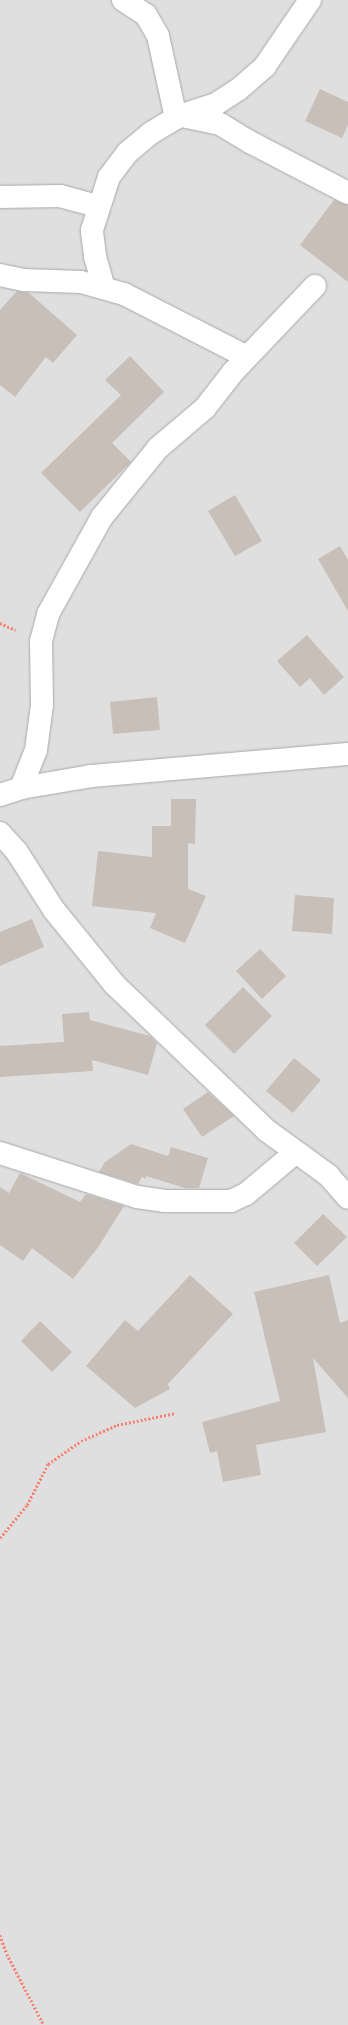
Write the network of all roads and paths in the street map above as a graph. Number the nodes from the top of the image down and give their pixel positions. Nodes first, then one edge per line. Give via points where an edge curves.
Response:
1 (123, 0) edge
2 (310, 0) edge
3 (177, 117) junction
4 (348, 193) edge
5 (0, 197) edge
6 (98, 206) junction
7 (0, 275) edge
8 (315, 286) dead end
9 (104, 288) junction
10 (247, 357) junction
11 (348, 754) edge
12 (21, 788) junction
13 (0, 795) edge
14 (0, 833) edge
15 (296, 1152) junction
16 (0, 1153) edge
17 (348, 1198) edge
18 (176, 1413) dead end
19 (0, 1538) edge
20 (0, 1935) edge
21 (44, 2025) edge

1 - 3 street via 146,15 158,36
2 - 3 street via 265,66 239,89 216,104
3 - 4 street via 220,124
3 - 6 street via 151,133 127,153 109,177
5 - 6 street via 60,196
6 - 9 street via 92,230 95,256
7 - 9 street via 24,280 81,282
8 - 10 street
9 - 10 street via 124,294
10 - 12 street via 205,408 158,448 102,517 74,564 48,614 41,641 42,705 36,750
11 - 12 street via 91,776
12 - 13 street
14 - 15 street via 17,852 54,910 115,985 266,1130
15 - 16 street via 246,1194 231,1201 164,1201 136,1197
15 - 17 street via 328,1175
18 - 19 path via 117,1425 81,1442 48,1464 27,1505
20 - 21 path via 7,1954

